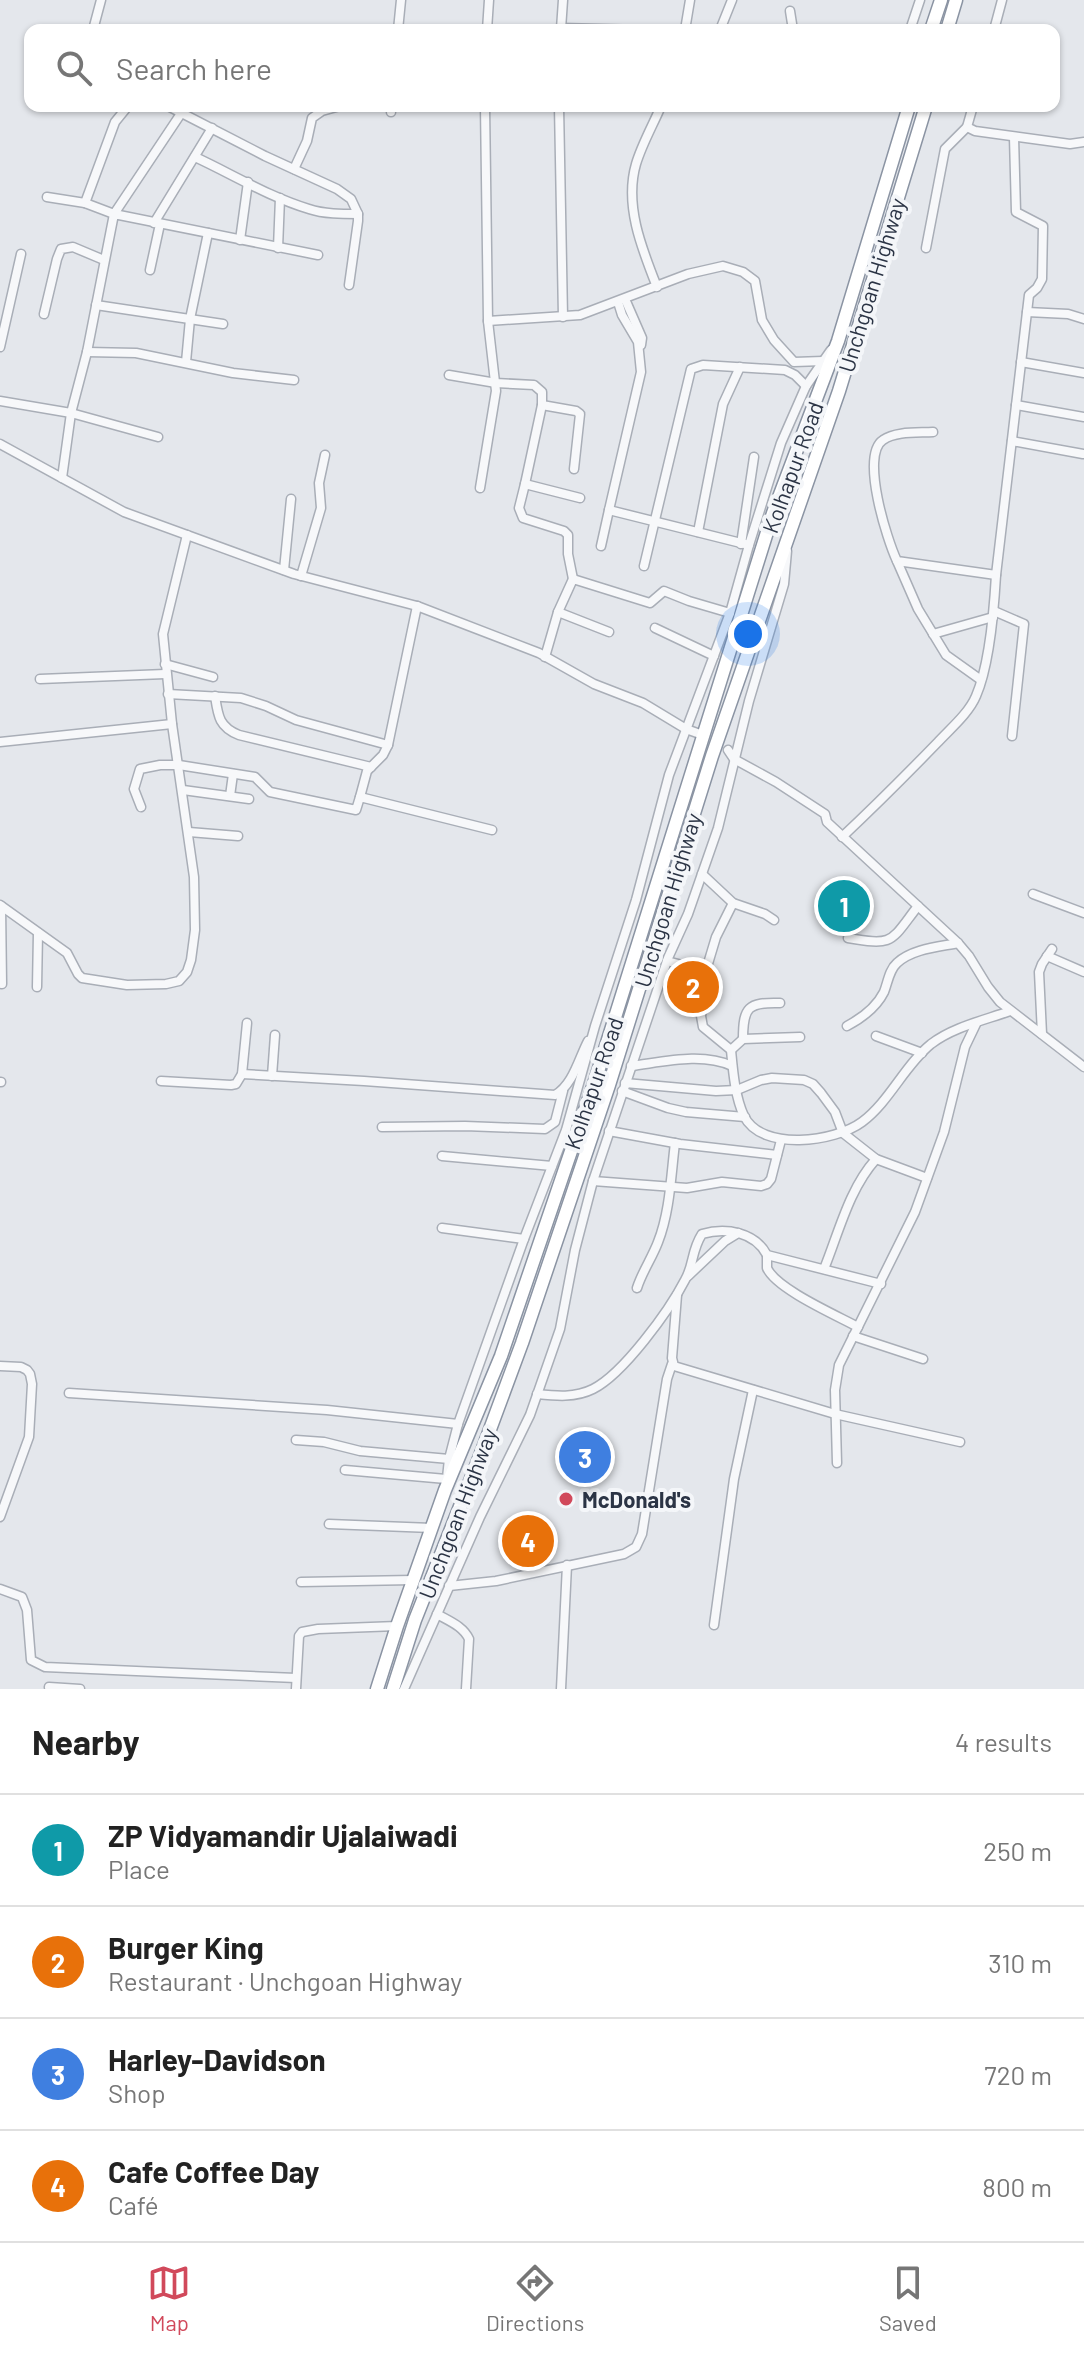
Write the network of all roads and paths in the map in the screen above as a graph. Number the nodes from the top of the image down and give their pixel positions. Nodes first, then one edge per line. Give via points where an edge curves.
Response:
1 (101, 0) edge
2 (401, 0) edge
3 (489, 0) edge
4 (563, 0) edge
5 (690, 0) edge
6 (732, 0) edge
7 (920, 0) edge
8 (941, 0) edge
9 (956, 0) edge
10 (1002, 0) edge
11 (790, 11) dead end
12 (95, 24) edge
13 (399, 24) edge
14 (487, 24) edge
15 (561, 24) edge
16 (686, 24) edge
17 (722, 24) edge
18 (792, 24) edge
19 (912, 24) edge
20 (933, 24) edge
21 (949, 24) edge
22 (996, 24) edge
23 (123, 112) edge
24 (182, 112) joint
25 (321, 112) edge
26 (485, 112) edge
27 (559, 112) edge
28 (658, 112) edge
29 (907, 112) edge
30 (924, 112) edge
31 (971, 112) edge
32 (967, 127) junction
33 (212, 128) junction
34 (1014, 137) junction
35 (1084, 142) edge
36 (195, 157) junction
37 (294, 169) junction
38 (248, 182) junction
39 (47, 197) dead end
40 (280, 198) junction
41 (85, 203) junction
42 (114, 214) junction
43 (358, 214) junction
44 (157, 223) junction
45 (208, 233) junction
46 (240, 240) junction
47 (278, 248) junction
48 (926, 248) dead end
49 (21, 254) dead end
50 (318, 255) dead end
51 (104, 260) junction
52 (150, 270) dead end
53 (349, 285) dead end
54 (657, 287) junction
55 (622, 300) junction
56 (96, 305) junction
57 (1027, 312) junction
58 (44, 314) dead end
59 (563, 317) junction
60 (190, 319) junction
61 (1084, 319) edge
62 (488, 321) junction
63 (223, 324) dead end
64 (838, 341) junction
65 (0, 347) edge
66 (87, 352) junction
67 (823, 361) junction
68 (186, 362) junction
69 (794, 362) junction
70 (1021, 362) junction
71 (740, 367) junction
72 (1084, 373) edge
73 (449, 375) dead end
74 (294, 380) dead end
75 (808, 382) junction
76 (496, 383) junction
77 (0, 401) edge
78 (542, 405) junction
79 (1016, 405) junction
80 (71, 413) junction
81 (1084, 417) edge
82 (933, 432) dead end
83 (158, 437) dead end
84 (1012, 441) junction
85 (0, 444) edge
86 (1083, 454) edge
87 (325, 455) dead end
88 (754, 457) dead end
89 (574, 469) dead end
90 (62, 478) junction
91 (525, 484) junction
92 (480, 488) dead end
93 (580, 498) dead end
94 (291, 499) dead end
95 (609, 510) junction
96 (656, 522) junction
97 (698, 532) junction
98 (789, 534) junction
99 (187, 535) junction
100 (745, 545) junction
101 (601, 546) dead end
102 (897, 561) junction
103 (644, 566) dead end
104 (284, 570) junction
105 (996, 575) junction
106 (301, 576) junction
107 (573, 579) junction
108 (417, 606) junction
109 (558, 612) junction
110 (730, 613) junction
111 (994, 614) junction
112 (655, 628) dead end
113 (609, 632) dead end
114 (933, 634) junction
115 (714, 656) junction
116 (545, 657) junction
117 (165, 669) junction
118 (213, 677) dead end
119 (40, 679) dead end
120 (981, 680) junction
121 (168, 694) junction
122 (215, 696) junction
123 (172, 724) junction
124 (686, 729) junction
125 (700, 734) dead end
126 (1012, 736) dead end
127 (0, 742) edge
128 (388, 745) junction
129 (728, 750) dead end
130 (734, 759) junction
131 (179, 765) junction
132 (371, 767) junction
133 (233, 774) junction
134 (183, 790) junction
135 (230, 796) junction
136 (360, 797) junction
137 (249, 799) dead end
138 (141, 807) dead end
139 (492, 830) dead end
140 (189, 832) junction
141 (238, 836) dead end
142 (842, 837) junction
143 (702, 874) junction
144 (1033, 894) dead end
145 (733, 903) junction
146 (0, 906) edge
147 (918, 906) junction
148 (1084, 913) edge
149 (774, 920) dead end
150 (38, 933) junction
151 (848, 938) dead end
152 (958, 943) junction
153 (667, 961) junction
154 (697, 969) dead end
155 (1084, 972) edge
156 (2, 984) edge
157 (37, 987) dead end
158 (780, 1003) dead end
159 (1010, 1011) junction
160 (247, 1023) dead end
161 (976, 1024) junction
162 (595, 1026) junction
163 (847, 1026) dead end
164 (1042, 1034) junction
165 (275, 1035) dead end
166 (876, 1036) dead end
167 (800, 1037) dead end
168 (743, 1039) junction
169 (731, 1050) junction
170 (922, 1053) junction
171 (631, 1066) junction
172 (732, 1066) junction
173 (1084, 1067) edge
174 (242, 1074) junction
175 (272, 1076) junction
176 (161, 1081) dead end
177 (624, 1087) junction
178 (737, 1090) junction
179 (563, 1091) junction
180 (745, 1117) junction
181 (382, 1127) dead end
182 (609, 1131) junction
183 (843, 1133) junction
184 (781, 1140) junction
185 (675, 1143) junction
186 (777, 1155) junction
187 (442, 1156) dead end
188 (876, 1159) junction
189 (552, 1166) junction
190 (927, 1178) junction
191 (593, 1181) junction
192 (669, 1187) junction
193 (442, 1228) dead end
194 (738, 1233) junction
195 (524, 1239) junction
196 (767, 1255) junction
197 (824, 1269) junction
198 (688, 1276) junction
199 (881, 1284) junction
200 (637, 1288) dead end
201 (677, 1294) junction
202 (858, 1327) junction
203 (853, 1336) junction
204 (923, 1359) dead end
205 (672, 1364) junction
206 (0, 1366) edge
207 (753, 1390) junction
208 (69, 1393) dead end
209 (537, 1394) junction
210 (835, 1414) junction
211 (458, 1424) junction
212 (296, 1440) dead end
213 (960, 1442) dead end
214 (449, 1459) junction
215 (837, 1463) dead end
216 (345, 1470) dead end
217 (446, 1484) junction
218 (0, 1517) edge
219 (329, 1524) dead end
220 (432, 1528) junction
221 (567, 1565) junction
222 (413, 1580) junction
223 (301, 1582) dead end
224 (449, 1586) junction
225 (0, 1589) edge
226 (437, 1614) junction
227 (714, 1625) dead end
228 (397, 1626) junction
229 (296, 1685) edge
230 (49, 1687) dead end
231 (80, 1689) edge
232 (307, 1689) edge
233 (377, 1689) edge
234 (393, 1689) edge
235 (404, 1689) edge
236 (466, 1689) edge
237 (561, 1689) edge

1 - 12 street
2 - 13 street
3 - 14 street
4 - 15 street
5 - 16 street
6 - 17 street
7 - 19 street
8 - 20 highway
9 - 21 highway
10 - 22 street
11 - 18 street
23 - 41 street
24 - 33 street
24 - 42 street
25 - 37 street via 312,118
26 - 62 street
27 - 59 street
28 - 54 street via 636,166 631,200
29 - 64 highway, Kolhapur Road
30 - 98 highway, Unchgoan Highway
31 - 32 street
32 - 34 street
32 - 48 street via 945,149
33 - 36 street
33 - 37 street
34 - 35 street
34 - 57 street via 1016,212 1043,226 1042,279 1029,295
36 - 38 street
36 - 44 street
37 - 43 street via 337,189 351,199
38 - 40 street
38 - 46 street
39 - 41 street
40 - 43 street via 310,210
40 - 47 street
41 - 42 street
42 - 44 street
42 - 51 street
43 - 53 street
44 - 45 street
44 - 52 street
45 - 46 street
45 - 60 street
46 - 47 street
47 - 50 street
49 - 65 street
51 - 56 street
51 - 58 street via 73,247 61,249
54 - 55 street
54 - 69 street via 723,266 743,272 755,281 762,320
55 - 59 street
55 - 95 street via 642,338 641,380
56 - 60 street
56 - 66 street
57 - 61 street
57 - 70 street
59 - 62 street
60 - 63 street
60 - 68 street
62 - 76 street
64 - 67 street
64 - 217 highway, Kolhapur Road via 773,513 600,1064 501,1356
66 - 68 street
66 - 80 street
67 - 69 street
67 - 75 street
68 - 74 street
69 - 75 street
70 - 72 street
70 - 79 street
71 - 75 street via 785,370
71 - 96 street via 691,369
71 - 97 street via 723,404
73 - 76 street
75 - 100 street
76 - 78 street via 538,386
76 - 92 street
77 - 80 street
78 - 89 street via 580,414
78 - 91 street
79 - 81 street
79 - 84 street
80 - 83 street
80 - 90 street
82 - 102 street via 894,436 875,450 877,502
84 - 86 street
84 - 105 street
85 - 90 street
87 - 106 street via 321,508
88 - 100 street
90 - 99 street via 124,512
91 - 93 street
91 - 107 street via 520,514 568,535
94 - 104 street
95 - 96 street
95 - 101 street
96 - 97 street
96 - 103 street
97 - 100 street
98 - 130 street via 784,584
98 - 234 highway, Unchgoan Highway via 522,1343
99 - 104 street
99 - 117 street via 163,634
100 - 110 street
102 - 105 street
102 - 114 street
104 - 106 street
105 - 111 street
106 - 108 street
107 - 109 street
107 - 110 street via 650,603 664,591
108 - 116 street
108 - 128 street
109 - 113 street
109 - 116 street
110 - 115 street
111 - 114 street
111 - 120 street
111 - 126 street via 1024,624
112 - 115 street
114 - 120 street via 946,655
115 - 124 street
116 - 124 street
117 - 118 street
117 - 119 street
117 - 121 street
120 - 142 street via 975,699 950,730
121 - 122 street
121 - 123 street
122 - 128 street via 241,698
122 - 132 street via 218,719 228,731
123 - 127 street
123 - 131 street
124 - 125 street
124 - 162 street
128 - 132 street
129 - 130 street
130 - 142 street via 825,814
130 - 143 street
131 - 133 street
131 - 134 street
131 - 138 street via 140,769 134,789
132 - 136 street
133 - 135 street
133 - 136 street via 255,777 270,792 356,810
134 - 135 street
134 - 140 street
135 - 137 street
136 - 139 street
140 - 141 street
140 - 150 street via 195,930 187,972 179,981 127,985 82,978 67,953
142 - 147 street
143 - 145 street
143 - 153 street
144 - 148 street
145 - 149 street
145 - 169 street via 707,967 701,1016 703,1027
146 - 150 street
146 - 156 street
147 - 151 street via 890,940
147 - 152 street
150 - 157 street
152 - 159 street
152 - 163 street via 913,953 898,962 875,1005
153 - 154 street
153 - 171 street
155 - 164 street via 1050,953 1039,972
158 - 168 street via 753,1005 745,1013
159 - 161 street
159 - 164 street
160 - 174 street
161 - 170 street via 932,1043
161 - 190 street
162 - 179 street
162 - 189 street
164 - 173 street
165 - 175 street
166 - 170 street
167 - 168 street
168 - 169 street
169 - 172 street
170 - 183 street via 873,1113
171 - 172 street via 696,1059
171 - 177 street
172 - 178 street
174 - 175 street
174 - 176 street via 231,1085
175 - 179 street via 555,1095
177 - 178 street
177 - 180 street via 668,1108
177 - 182 street
178 - 180 street
178 - 183 street via 772,1078 804,1080 835,1112
179 - 181 street via 555,1122 545,1129
180 - 184 street
182 - 185 street
182 - 191 street
183 - 184 street
183 - 188 street
184 - 186 street
185 - 186 street
185 - 192 street
186 - 192 street via 771,1179 761,1186 711,1182
187 - 189 street
188 - 190 street
188 - 197 street via 856,1186
189 - 195 street
190 - 199 street
191 - 192 street
191 - 209 street via 560,1329
192 - 200 street via 658,1245
193 - 195 street
194 - 196 street via 753,1238
194 - 198 street
194 - 198 street via 702,1234
195 - 211 street
196 - 197 street
196 - 202 street via 767,1268 776,1279
197 - 199 street
198 - 201 street
199 - 202 street
201 - 205 street
201 - 209 street via 608,1380 578,1394
202 - 203 street
203 - 204 street
203 - 210 street via 836,1378
205 - 207 street
205 - 221 street via 636,1547
206 - 218 street via 27,1370 32,1384 29,1437
207 - 210 street
207 - 227 street via 734,1479
208 - 211 street
209 - 224 street
210 - 213 street
210 - 215 street
211 - 214 street
212 - 214 street
214 - 217 street
216 - 217 street
217 - 220 highway, Kolhapur Road
219 - 220 street
220 - 222 highway, Kolhapur Road
221 - 224 street
221 - 237 street
222 - 223 street
222 - 228 highway, Kolhapur Road
224 - 226 street
225 - 229 street via 22,1597 31,1660 45,1667
226 - 235 street
226 - 236 street via 469,1639
228 - 229 street via 302,1632
228 - 233 highway, Kolhapur Road
229 - 232 street
230 - 231 street

